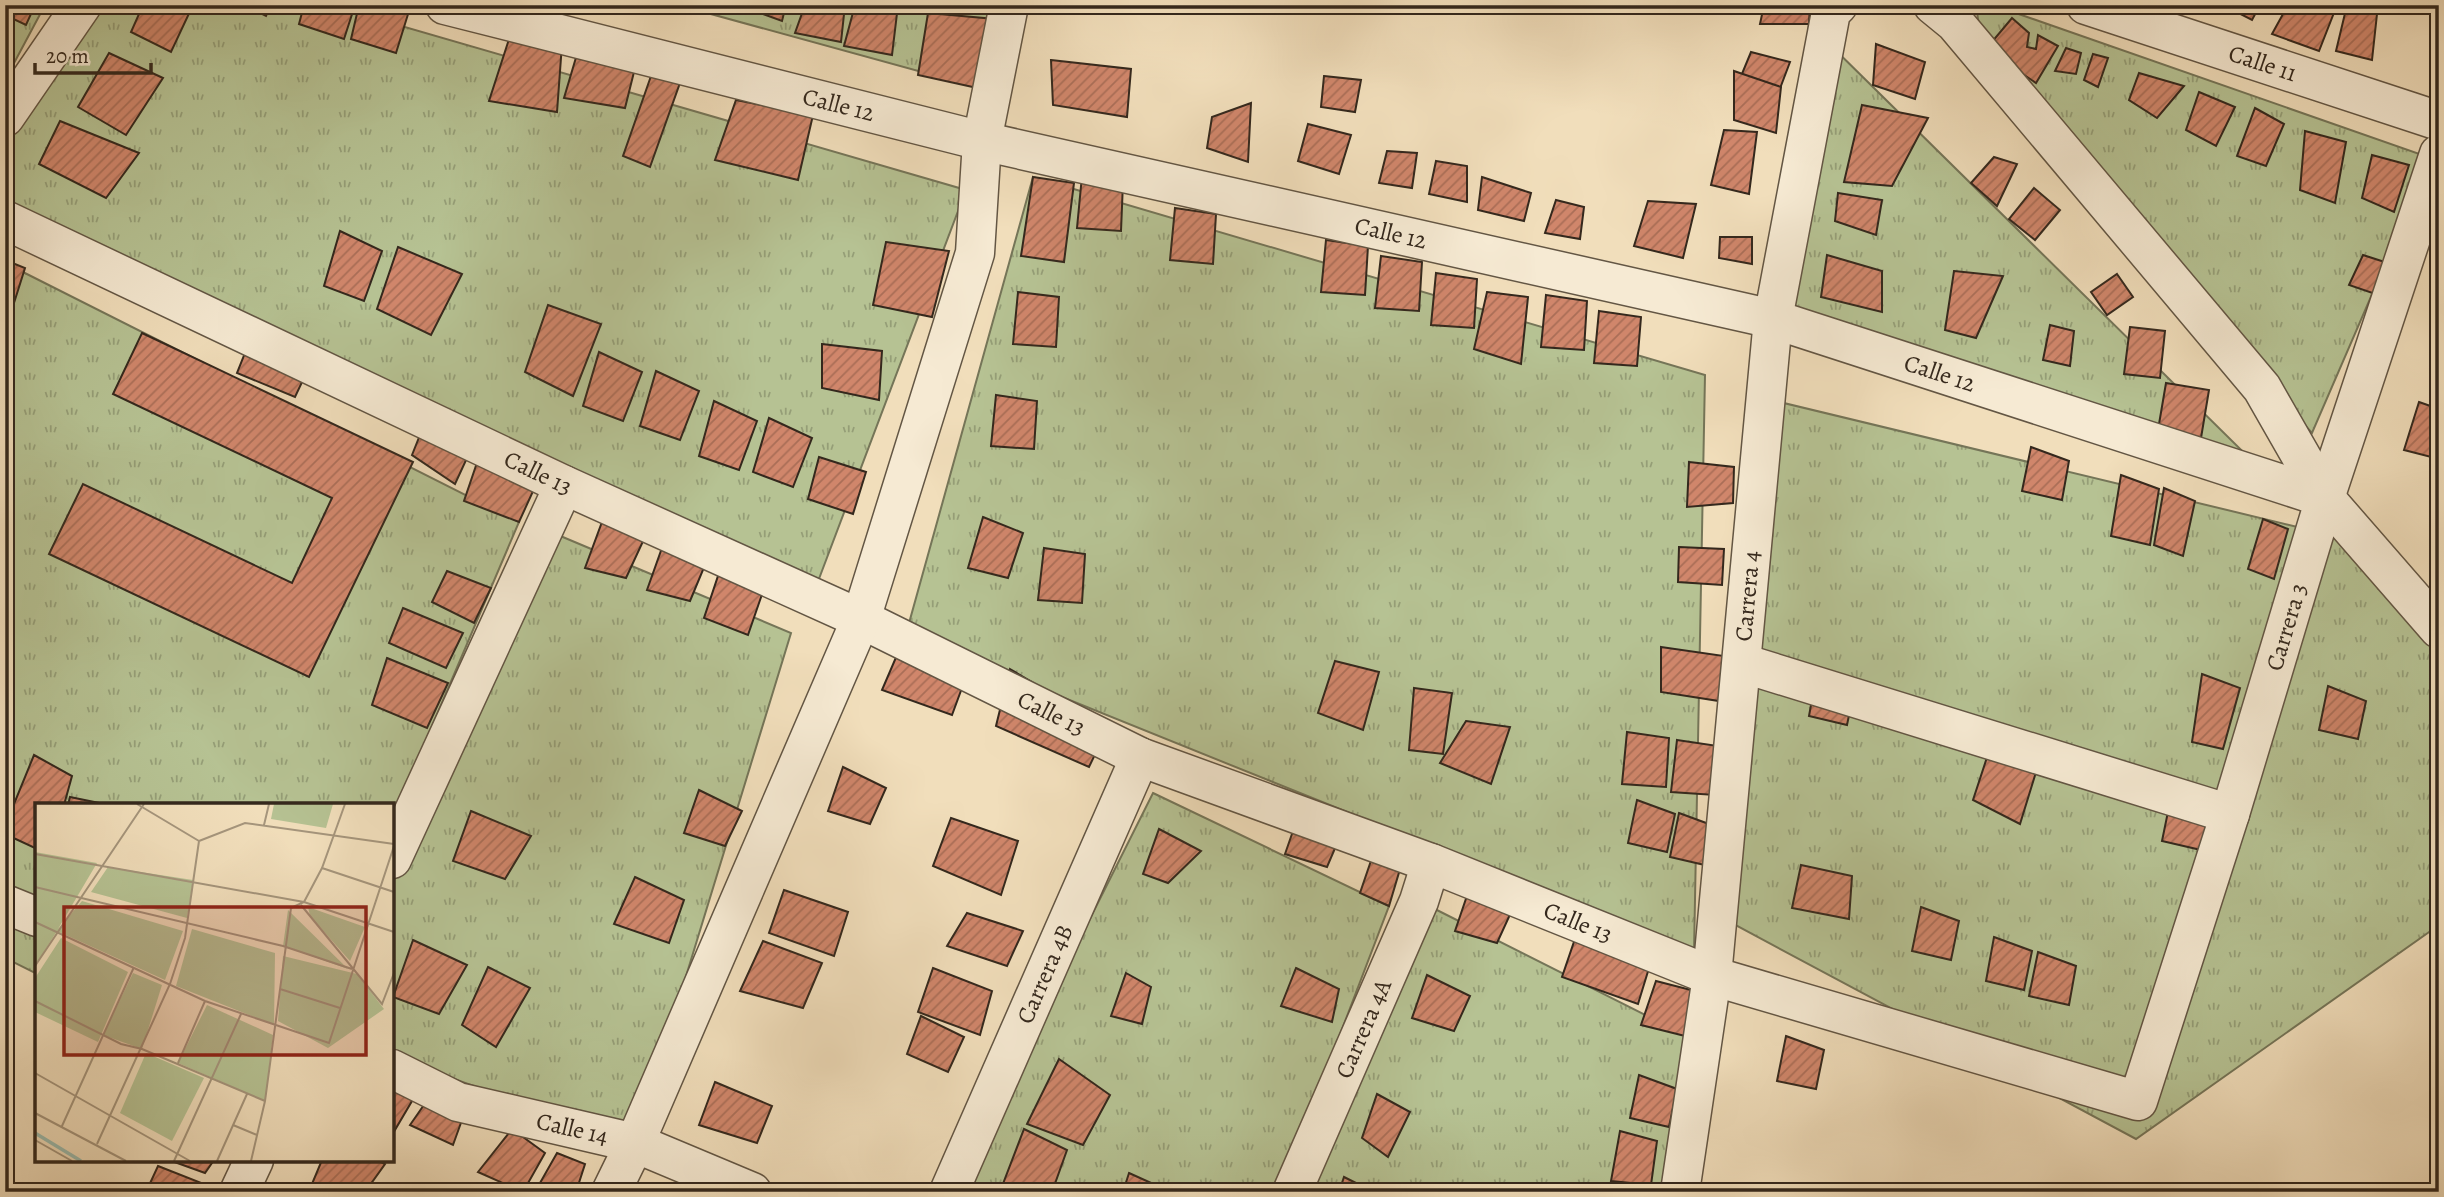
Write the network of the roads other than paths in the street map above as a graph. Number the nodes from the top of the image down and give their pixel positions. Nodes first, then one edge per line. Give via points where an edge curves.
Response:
1 (82, 5) edge
2 (444, 5) edge
3 (1009, 5) edge
4 (1838, 5) edge
5 (1933, 5) edge
6 (2086, 5) edge
7 (5, 117) edge
8 (2439, 121) edge
9 (982, 141) junction
10 (2439, 154) edge
11 (5, 220) edge
12 (1773, 319) junction
13 (564, 485) junction
14 (2325, 498) junction
15 (861, 619) junction
16 (2439, 629) edge
17 (1742, 663) junction
18 (1140, 757) junction
19 (2230, 814) junction
20 (394, 855) edge
21 (1431, 863) junction
22 (5, 904) edge
23 (35, 916) edge
24 (1712, 976) junction
25 (394, 1070) edge
26 (2138, 1101) joint
27 (635, 1143) junction
28 (253, 1162) edge
29 (239, 1192) edge
30 (611, 1192) edge
31 (752, 1192) edge
32 (949, 1192) edge
33 (1292, 1192) edge
34 (1680, 1192) edge

1 - 7 street
2 - 9 street, Calle 12
3 - 9 street
4 - 12 street, Carrera 4 via 1831,12
5 - 14 street via 1955,23 2262,388
6 - 8 street, Calle 11
9 - 12 street, Calle 12
9 - 15 street via 975,253
10 - 14 street, Carrera 3
11 - 13 street, Calle 13
12 - 14 street, Calle 12
12 - 17 street, Carrera 4
13 - 15 street, Calle 13
13 - 20 street
14 - 16 street
14 - 19 street, Carrera 3
15 - 18 street, Calle 13
15 - 27 street
17 - 19 street
17 - 24 street, Carrera 4
18 - 21 street, Calle 13
18 - 32 street, Carrera 4B
19 - 26 street, Carrera 3
21 - 24 street, Calle 13
21 - 33 street, Carrera 4A via 1419,901
22 - 23 street
24 - 26 street, Calle 13
24 - 34 street, Carrera 4
25 - 27 street, Calle 14 via 458,1102
27 - 30 street
27 - 31 street, Calle 14
28 - 29 street

